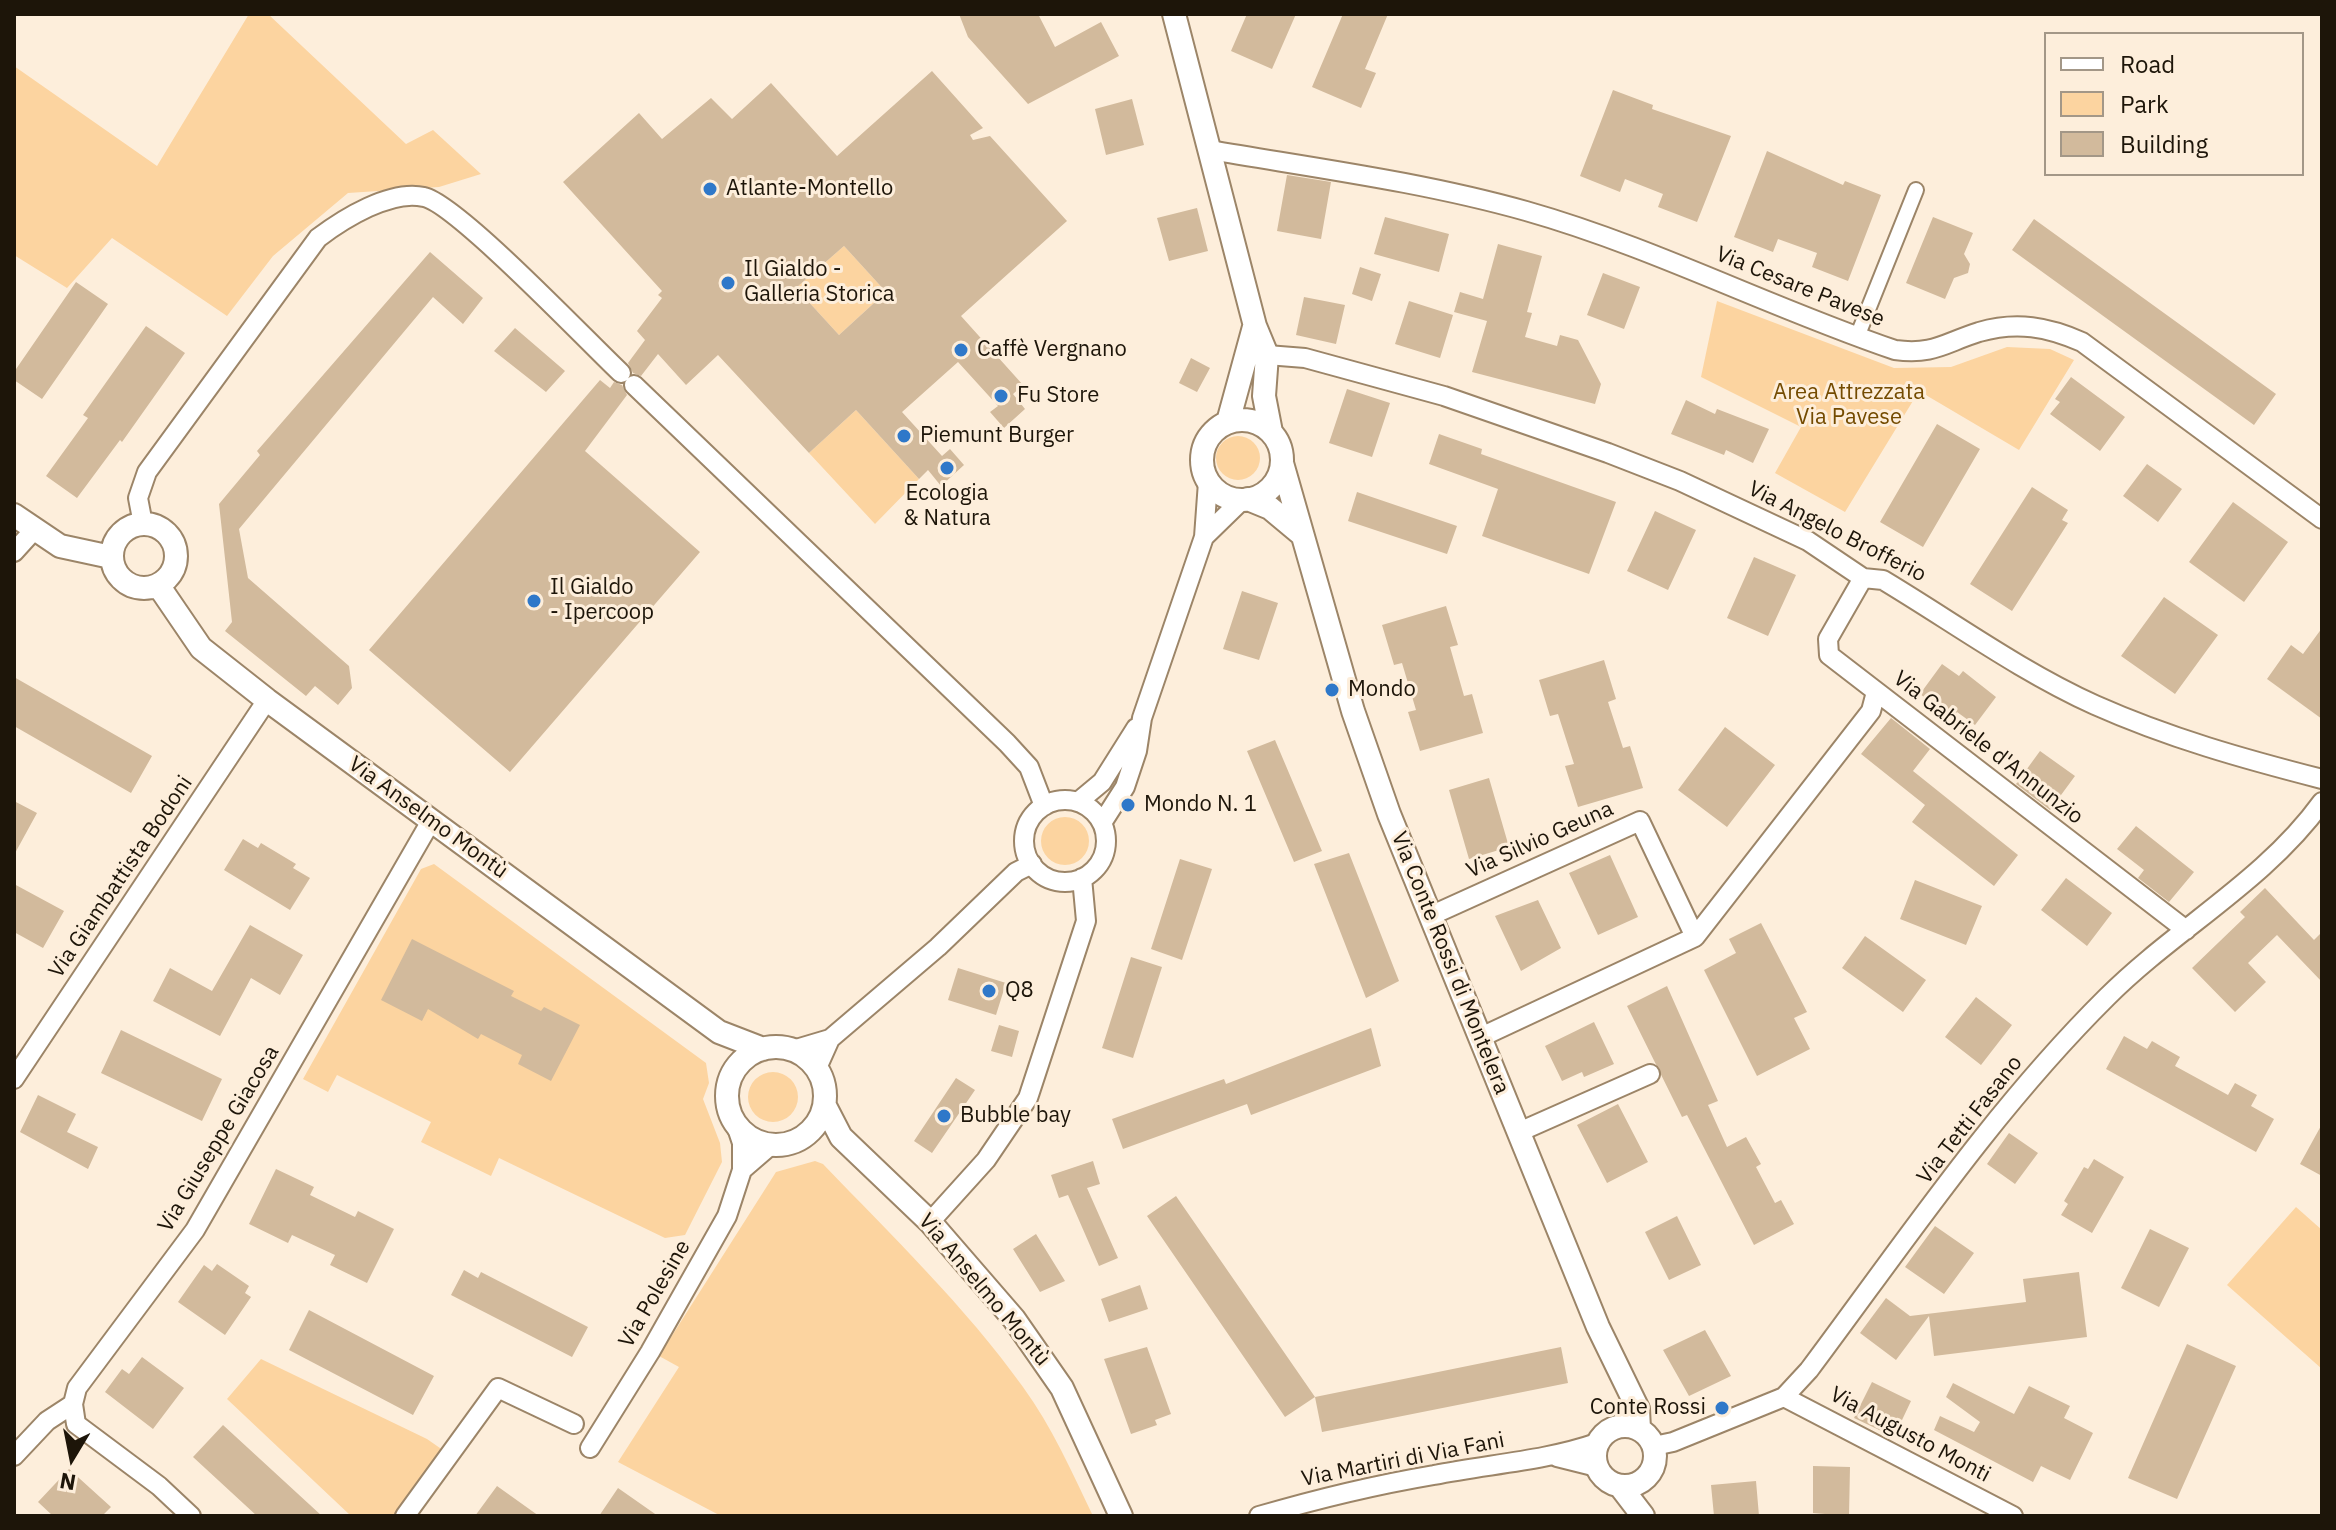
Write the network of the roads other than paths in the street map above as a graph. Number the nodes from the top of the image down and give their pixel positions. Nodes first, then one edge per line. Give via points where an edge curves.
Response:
1 (1174, 14) edge
2 (1210, 150) junction
3 (1916, 190) dead end
4 (1255, 326) junction
5 (1857, 337) junction
6 (1267, 355) junction
7 (1228, 422) junction
8 (1271, 432) junction
9 (1282, 463) junction
10 (1208, 482) junction
11 (1245, 500) junction
12 (14, 515) edge
13 (2322, 519) edge
14 (143, 524) junction
15 (34, 530) junction
16 (1302, 535) junction
17 (1204, 537) junction
18 (14, 552) edge
19 (111, 557) junction
20 (1863, 578) junction
21 (158, 585) junction
22 (1876, 692) junction
23 (267, 700) junction
24 (1142, 718) junction
25 (2322, 779) edge
26 (1078, 802) junction
27 (2322, 802) edge
28 (1044, 806) junction
29 (431, 821) junction
30 (1102, 823) junction
31 (1032, 864) junction
32 (1082, 878) junction
33 (1430, 916) junction
34 (2186, 930) junction
35 (1695, 937) junction
36 (719, 1032) junction
37 (1479, 1038) junction
38 (830, 1039) junction
39 (763, 1049) junction
40 (793, 1050) junction
41 (817, 1068) junction
42 (733, 1072) junction
43 (1650, 1074) dead end
44 (14, 1079) edge
45 (825, 1106) junction
46 (736, 1125) junction
47 (1519, 1132) junction
48 (805, 1137) junction
49 (841, 1137) junction
50 (771, 1145) junction
51 (742, 1170) junction
52 (930, 1222) junction
53 (1624, 1382) junction
54 (1784, 1397) junction
55 (73, 1404) junction
56 (574, 1424) joint
57 (1604, 1436) junction
58 (1646, 1438) junction
59 (594, 1442) joint
60 (14, 1456) edge
61 (1557, 1457) junction
62 (1597, 1467) junction
63 (1645, 1479) junction
64 (1620, 1486) junction
65 (1120, 1512) edge
66 (191, 1516) edge
67 (405, 1516) edge
68 (1142, 1516) edge
69 (1259, 1516) edge
70 (1643, 1516) edge
71 (1650, 1516) edge
72 (2013, 1516) edge

1 - 2 street
2 - 4 street
2 - 5 street, Via Cesare Pavese via 1527,211 1680,264
3 - 5 street
4 - 6 street
4 - 7 street
5 - 13 street, Via Cesare Pavese via 1922,354 1981,331 2014,325 2051,329 2082,342
6 - 8 street via 1264,396
6 - 20 street, Via Angelo Brofferio via 1305,358 1444,396 1608,453 1808,541
7 - 8 street via 1252,421
7 - 10 street via 1217,428 1203,450
8 - 9 street
9 - 11 street via 1271,487
9 - 16 street, Via Conte Rossi di Montelera
10 - 11 street via 1223,495
10 - 17 street
11 - 16 street via 1270,508
11 - 17 street
12 - 15 street
14 - 19 street via 117,537
14 - 21 street via 163,531 175,549 173,570
14 - 28 street via 138,498 147,472 318,238 348,215 393,199 425,197 458,218 1007,743 1029,767
15 - 18 street
15 - 19 street via 60,546
16 - 33 street, Via Conte Rossi di Montelera via 1353,711
17 - 24 street
19 - 21 street via 127,583
20 - 22 street, Via Gabriele d'Annunzio via 1828,639 1829,655
20 - 25 street, Via Angelo Brofferio via 1883,580 2093,704 2192,744
21 - 23 street, Via Anselmo Montù via 201,648
22 - 34 street, Via Gabriele d'Annunzio
22 - 35 street via 1871,711
23 - 29 street, Via Anselmo Montù
23 - 44 street, Via Giambattista Bodoni
24 - 26 street via 1102,782
24 - 30 street via 1125,787
26 - 28 street
26 - 30 street
27 - 34 street, Via Tetti Fasano via 2293,836
28 - 31 street via 1024,839
29 - 36 street, Via Anselmo Montù
29 - 55 street, Via Giuseppe Giacosa via 195,1230 77,1388
30 - 32 street via 1101,860
31 - 32 street via 1049,878
31 - 38 street via 1016,872
32 - 52 street via 1086,921 1028,1098 986,1160
33 - 35 street, Via Silvio Geuna via 1640,821
33 - 37 street, Via Conte Rossi di Montelera
34 - 54 street, Via Tetti Fasano via 2110,994 2014,1098
35 - 37 street
36 - 39 street, Via Anselmo Montù
36 - 42 street
37 - 47 street, Via Conte Rossi di Montelera
38 - 40 street
38 - 41 street
39 - 40 street
39 - 42 street
40 - 41 street
41 - 45 street
42 - 46 street via 728,1104
43 - 47 street
45 - 48 street
45 - 49 street, Via Anselmo Montù
46 - 50 street
46 - 51 street, Via Polesine
47 - 53 street, Via Conte Rossi di Montelera
48 - 49 street
48 - 50 street
49 - 52 street, Via Anselmo Montù
50 - 51 street
51 - 59 street, Via Polesine via 727,1216
52 - 65 street, Via Anselmo Montù via 1014,1319 1062,1388
53 - 57 street via 1623,1402
53 - 58 street, Via Conte Rossi di Montelera
54 - 58 street, Via Tetti Fasano via 1673,1442
54 - 72 street, Via Augusto Monti
55 - 60 street, Via Giuseppe Giacosa via 47,1421
55 - 66 street via 76,1424
56 - 59 street, Via Polesine
56 - 67 street, Via Polesine via 498,1388
57 - 58 street via 1630,1426
57 - 61 street, Via Martiri di Via Fani
57 - 62 street
58 - 63 street via 1653,1467
61 - 62 street, Via Martiri di Via Fani
61 - 69 street, Via Martiri di Via Fani via 1434,1475
62 - 64 street via 1606,1480
63 - 64 street
63 - 71 street
64 - 70 street
65 - 68 street, Via Anselmo Montù

